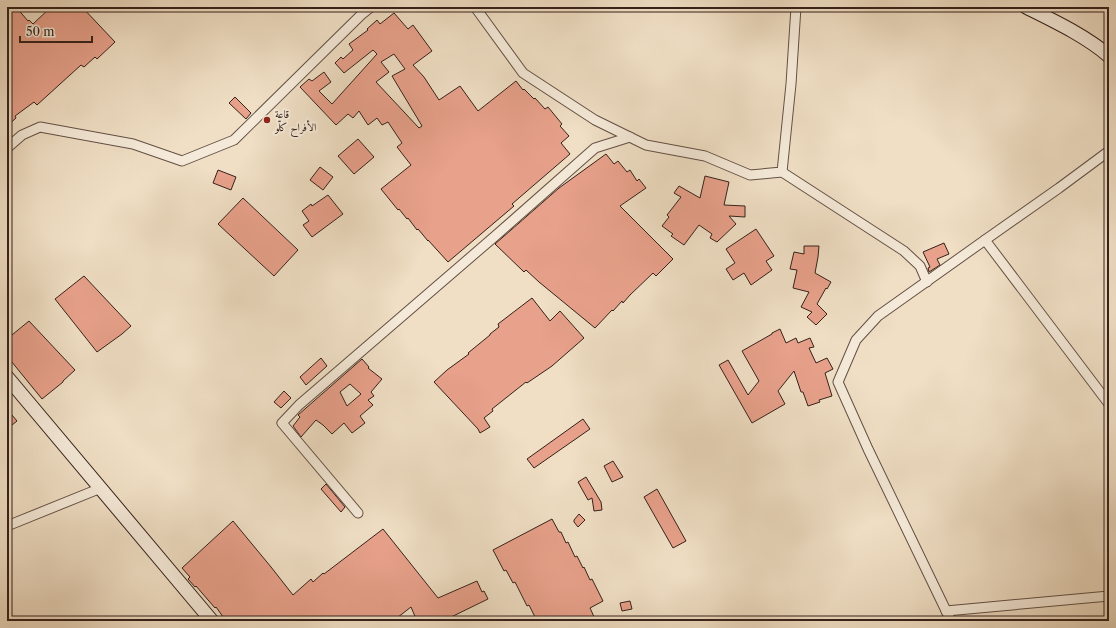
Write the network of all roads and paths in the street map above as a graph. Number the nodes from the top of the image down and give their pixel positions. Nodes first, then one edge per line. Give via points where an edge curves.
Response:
1 (371, 7) edge
2 (475, 7) edge
3 (796, 7) edge
4 (1026, 7) edge
5 (1109, 56) edge
6 (630, 137) junction
7 (7, 148) edge
8 (1109, 151) edge
9 (782, 172) junction
10 (985, 240) junction
11 (927, 282) junction
12 (7, 377) edge
13 (1109, 404) edge
14 (101, 488) junction
15 (358, 513) dead end
16 (7, 526) edge
17 (1109, 596) edge
18 (946, 611) junction
19 (212, 621) edge
20 (951, 621) edge

1 - 7 street via 234,140 182,161 133,144 40,127 22,136
2 - 6 street via 523,73 594,120
3 - 9 street
4 - 5 street via 1051,19
6 - 9 street via 646,145 705,156 750,174
6 - 15 street via 595,148 299,405 282,423
8 - 10 street
9 - 11 street via 904,251 920,266
10 - 11 street
10 - 13 street
11 - 18 street via 878,316 856,340 838,382
12 - 14 street
14 - 16 street
14 - 19 street
17 - 18 street
18 - 20 street

